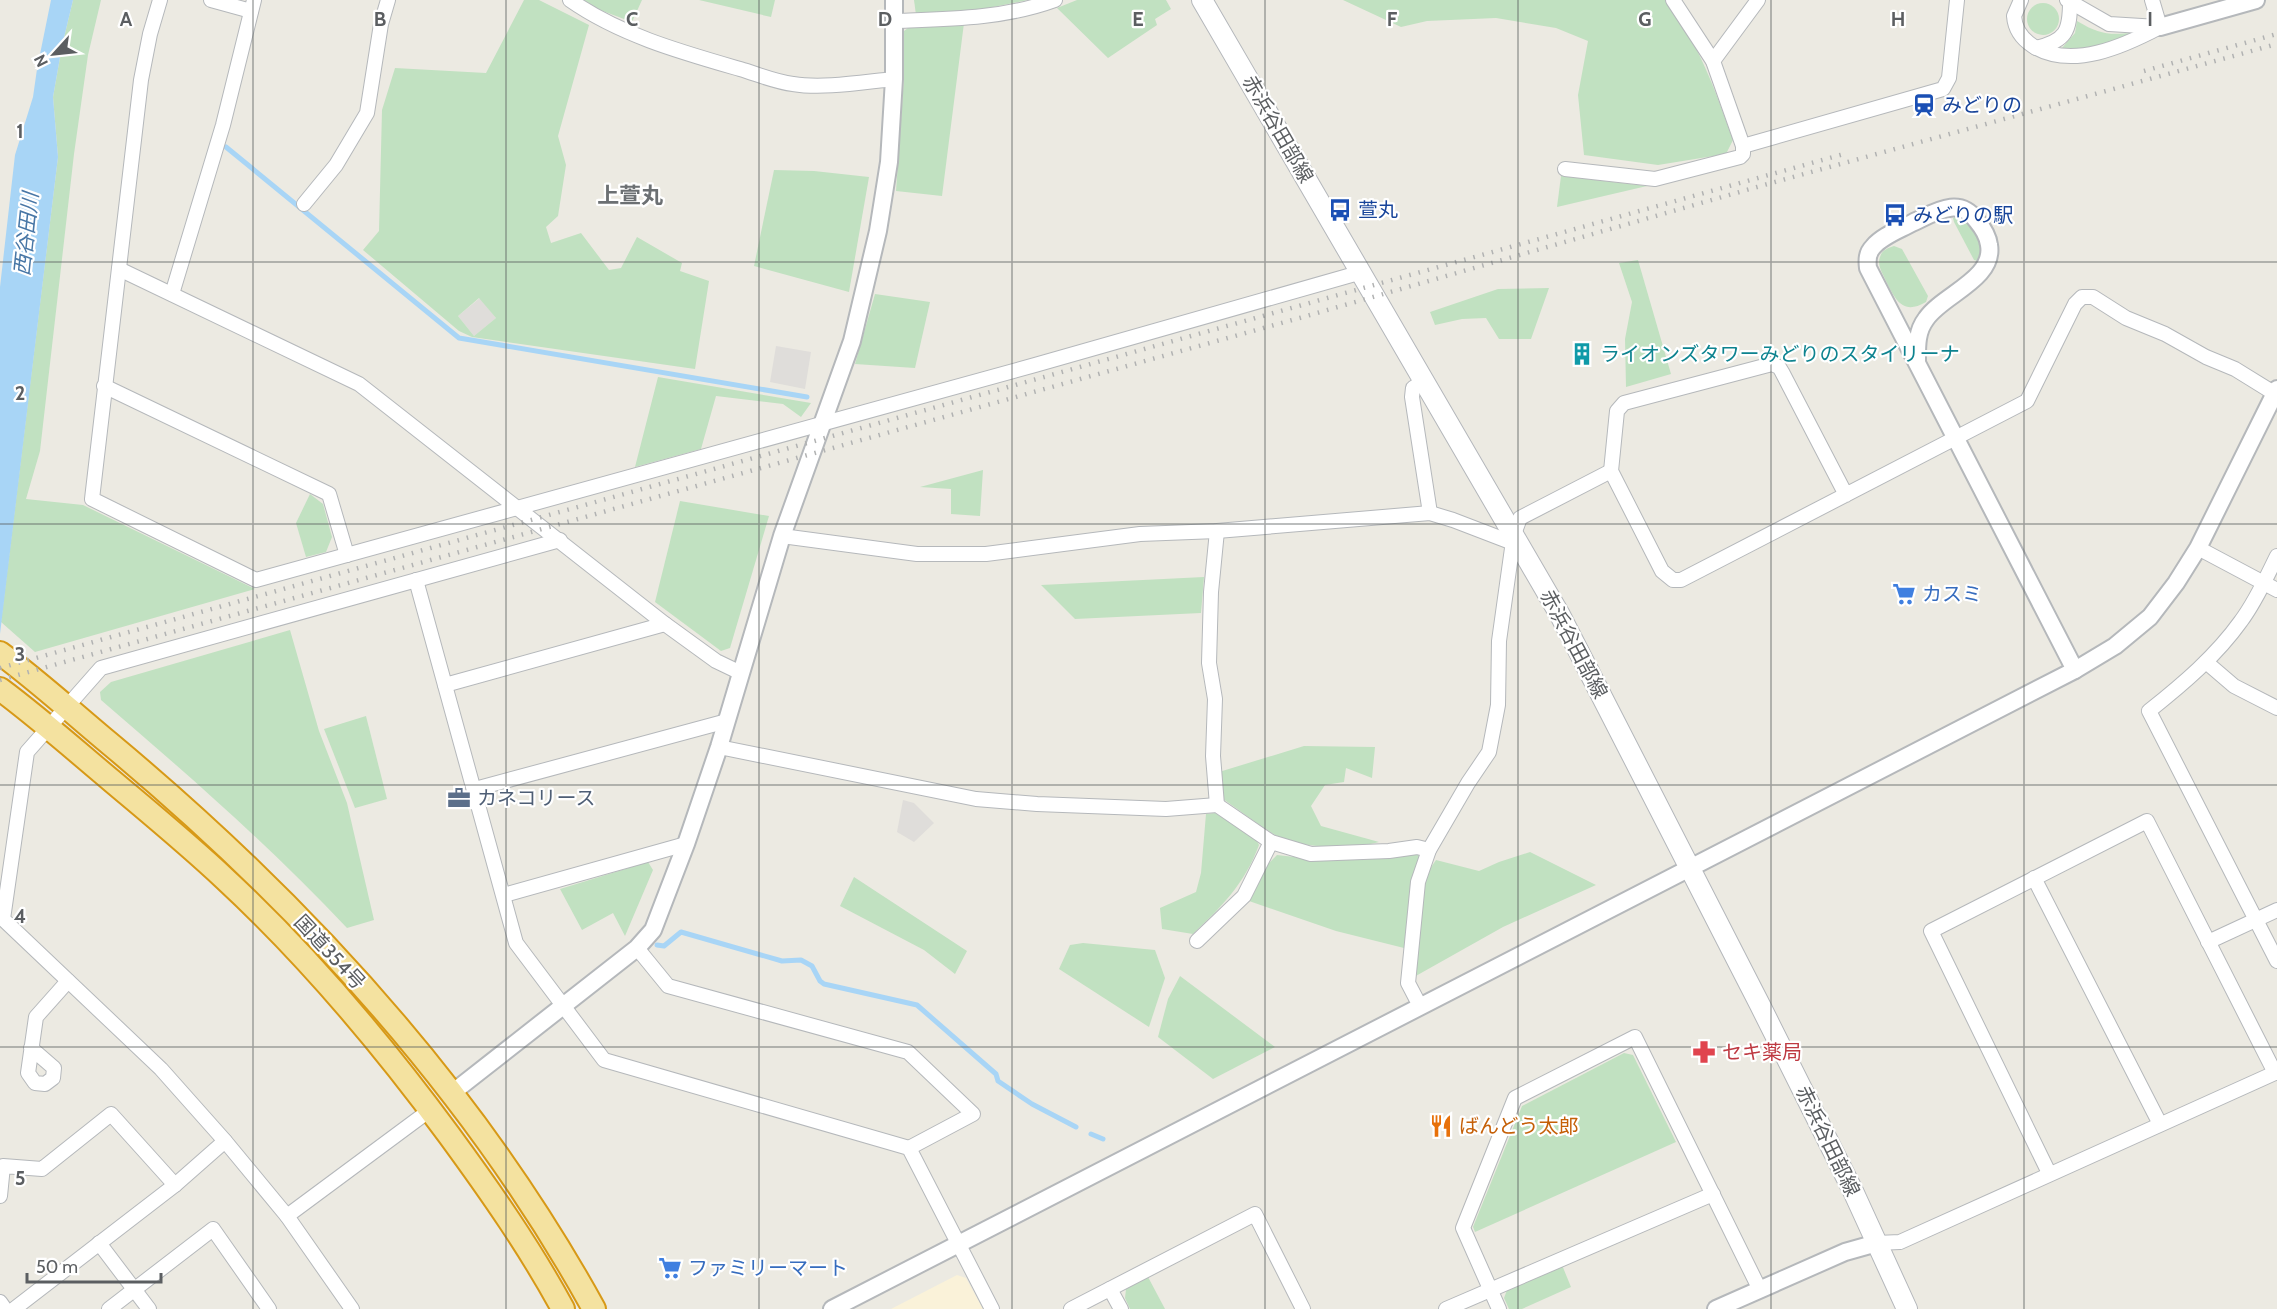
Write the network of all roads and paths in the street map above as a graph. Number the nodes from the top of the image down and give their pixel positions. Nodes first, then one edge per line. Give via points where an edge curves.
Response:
1 (160, 0) edge
2 (211, 0) edge
3 (388, 0) edge
4 (570, 0) edge
5 (894, 0) edge
6 (1055, 0) edge
7 (1203, 0) edge
8 (1673, 0) edge
9 (1758, 0) edge
10 (1957, 0) edge
11 (2021, 0) edge
12 (2152, 0) edge
13 (2256, 0) edge
14 (2068, 1) edge
15 (253, 6) edge
16 (894, 21) junction
17 (2160, 27) junction
18 (2036, 48) junction
19 (1713, 61) junction
20 (894, 79) junction
21 (1743, 146) junction
22 (1565, 169) dead end
23 (304, 204) dead end
24 (118, 268) junction
25 (1362, 272) junction
26 (172, 294) junction
27 (1889, 309) junction
28 (1926, 318) junction
29 (1917, 363) junction
30 (1424, 381) junction
31 (104, 386) junction
32 (2276, 393) edge
33 (821, 424) junction
34 (1956, 438) junction
35 (1611, 471) junction
36 (1846, 495) junction
37 (516, 507) junction
38 (1430, 513) junction
39 (1217, 531) junction
40 (782, 536) junction
41 (1513, 539) junction
42 (560, 540) junction
43 (2198, 548) junction
44 (347, 555) junction
45 (2277, 556) edge
46 (416, 580) junction
47 (2263, 584) junction
48 (2277, 590) edge
49 (665, 624) junction
50 (4, 656) edge
51 (2206, 662) junction
52 (2075, 670) junction
53 (741, 673) junction
54 (446, 685) junction
55 (2, 690) edge
56 (66, 707) junction
57 (2277, 708) edge
58 (727, 721) junction
59 (49, 727) junction
60 (719, 747) junction
61 (474, 789) junction
62 (1217, 805) junction
63 (1271, 842) junction
64 (686, 844) junction
65 (1429, 850) junction
66 (1690, 867) junction
67 (2034, 878) junction
68 (504, 895) junction
69 (2277, 910) edge
70 (2256, 920) junction
71 (1197, 941) dead end
72 (2208, 942) junction
73 (637, 948) junction
74 (2277, 961) edge
75 (68, 981) junction
76 (564, 1005) junction
77 (1420, 1006) junction
78 (31, 1048) dead end
79 (2276, 1072) edge
80 (452, 1093) junction
81 (430, 1110) junction
82 (2160, 1124) junction
83 (225, 1141) junction
84 (909, 1148) junction
85 (2049, 1173) junction
86 (175, 1185) junction
87 (1713, 1194) junction
88 (0, 1196) edge
89 (287, 1216) junction
90 (1877, 1242) junction
91 (99, 1243) junction
92 (958, 1243) junction
93 (1110, 1289) junction
94 (135, 1290) junction
95 (1490, 1290) junction
96 (1760, 1290) junction
97 (0, 1302) edge
98 (5, 1309) edge
99 (14, 1309) edge
100 (110, 1309) edge
101 (149, 1309) edge
102 (269, 1309) edge
103 (352, 1309) edge
104 (563, 1309) edge
105 (594, 1309) edge
106 (832, 1309) edge
107 (992, 1309) edge
108 (1071, 1309) edge
109 (1121, 1309) edge
110 (1303, 1309) edge
111 (1446, 1309) edge
112 (1499, 1309) edge
113 (1716, 1309) edge
114 (1907, 1309) edge

1 - 24 street via 141,80
2 - 15 street
3 - 23 street via 367,113 336,165
4 - 20 street via 592,15 687,54 792,84 813,86
5 - 16 street
6 - 16 street via 1008,14
7 - 25 main road, 赤浜谷田部線
8 - 19 street
9 - 19 street
10 - 21 street via 1949,78 1942,89
11 - 18 street via 2014,24
12 - 17 street
13 - 17 street
14 - 17 street via 2109,24
14 - 18 street via 2070,25 2063,36 2053,44
15 - 26 street via 223,124
16 - 20 street
17 - 18 street via 2132,42 2075,57 2058,57
19 - 21 street
20 - 33 street via 889,162 872,264 852,340
21 - 22 street via 1740,157 1655,179
24 - 26 street
24 - 31 street
25 - 30 main road, 赤浜谷田部線
25 - 33 street
26 - 37 street via 359,384
27 - 28 street
27 - 28 street via 1868,268 1872,247 1942,209 1956,206 1973,215 1981,226 1989,246 1986,265
27 - 29 street
28 - 29 street via 1918,333
29 - 34 street
30 - 38 street via 1413,388 1412,397
30 - 41 main road, 赤浜谷田部線
31 - 44 street via 329,494
31 - 44 street via 92,499 256,580
32 - 34 street via 2089,296 2075,304 2027,401
32 - 43 street
33 - 37 street
33 - 40 street
34 - 36 street
34 - 52 street
35 - 36 street via 1662,571 1673,580 1681,580
35 - 36 street via 1617,411 1624,403 1772,364 1782,372
35 - 41 street via 1520,518
37 - 42 street
37 - 44 street
38 - 39 street
38 - 41 street
39 - 40 street via 1140,534 1011,552 941,555
39 - 62 street via 1209,663 1215,699 1213,756
40 - 53 street
41 - 65 street via 1499,641 1498,705 1489,752
41 - 66 main road, 赤浜谷田部線 via 1560,615
42 - 46 street
42 - 49 street
43 - 47 street
43 - 52 street via 2150,617 2115,646
45 - 47 street
46 - 54 street
46 - 56 street via 101,668
47 - 48 street
47 - 51 street via 2240,622
49 - 53 street via 716,661
49 - 54 street
50 - 56 highway, 国道354号
51 - 57 street via 2234,686
51 - 70 street via 2149,711
52 - 66 street
53 - 58 street
54 - 61 street
55 - 59 highway, 国道354号
56 - 59 street
56 - 80 highway, 国道354号 via 173,796 275,894 350,970
58 - 60 street
58 - 61 street
59 - 75 street via 27,753 3,919
59 - 81 highway, 国道354号 via 226,880 288,942 368,1032
60 - 62 street via 976,799 1166,809
60 - 64 street
61 - 68 street
62 - 63 street
63 - 65 street via 1311,854 1417,847
63 - 71 street via 1244,896
64 - 68 street
64 - 73 street via 653,930
65 - 77 street via 1418,882 1408,983
66 - 77 street
66 - 90 main road, 赤浜谷田部線
67 - 72 street via 2147,821
67 - 82 street
67 - 85 street via 1931,931
68 - 76 street via 516,943
69 - 70 street
70 - 72 street
70 - 74 street
72 - 79 street
73 - 76 street
73 - 84 street via 668,986 908,1052 973,1114
75 - 78 street via 36,1017
75 - 83 street via 160,1069
76 - 80 street
76 - 84 street via 604,1060
77 - 92 street
79 - 82 street
80 - 105 highway, 国道354号 via 531,1204
81 - 89 street
81 - 104 highway, 国道354号 via 514,1227
82 - 85 street
83 - 86 street
83 - 89 street
84 - 92 street
85 - 90 street via 1900,1242
86 - 88 street via 111,1114 42,1169 3,1166
86 - 91 street
87 - 95 street
87 - 95 street via 1635,1037 1515,1098 1463,1228
87 - 96 street
89 - 103 street
90 - 96 street
90 - 114 main road, 赤浜谷田部線
91 - 94 street
91 - 99 street
92 - 106 street
92 - 107 street
93 - 108 street
93 - 109 street
93 - 110 street via 1255,1214
94 - 100 street
94 - 101 street
94 - 102 street via 213,1229
95 - 111 street
95 - 112 street
96 - 113 street
97 - 98 street

